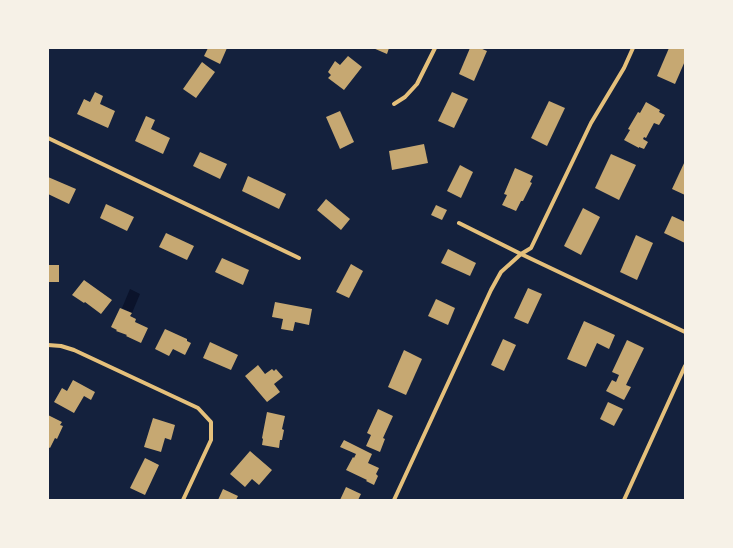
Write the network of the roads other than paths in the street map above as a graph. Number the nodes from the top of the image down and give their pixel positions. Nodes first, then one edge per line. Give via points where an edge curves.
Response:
1 (435, 48) edge
2 (633, 48) edge
3 (394, 104) dead end
4 (48, 138) edge
5 (459, 222) dead end
6 (521, 254) junction
7 (299, 258) dead end
8 (685, 332) edge
9 (48, 345) edge
10 (685, 366) edge
11 (183, 500) edge
12 (394, 500) edge
13 (624, 500) edge

1 - 3 street via 417,84
2 - 6 street via 591,123 531,248
4 - 7 street
5 - 6 street
6 - 8 street
6 - 12 street via 501,272 491,290
9 - 11 street via 74,350 198,408 211,422 211,440
10 - 13 street

